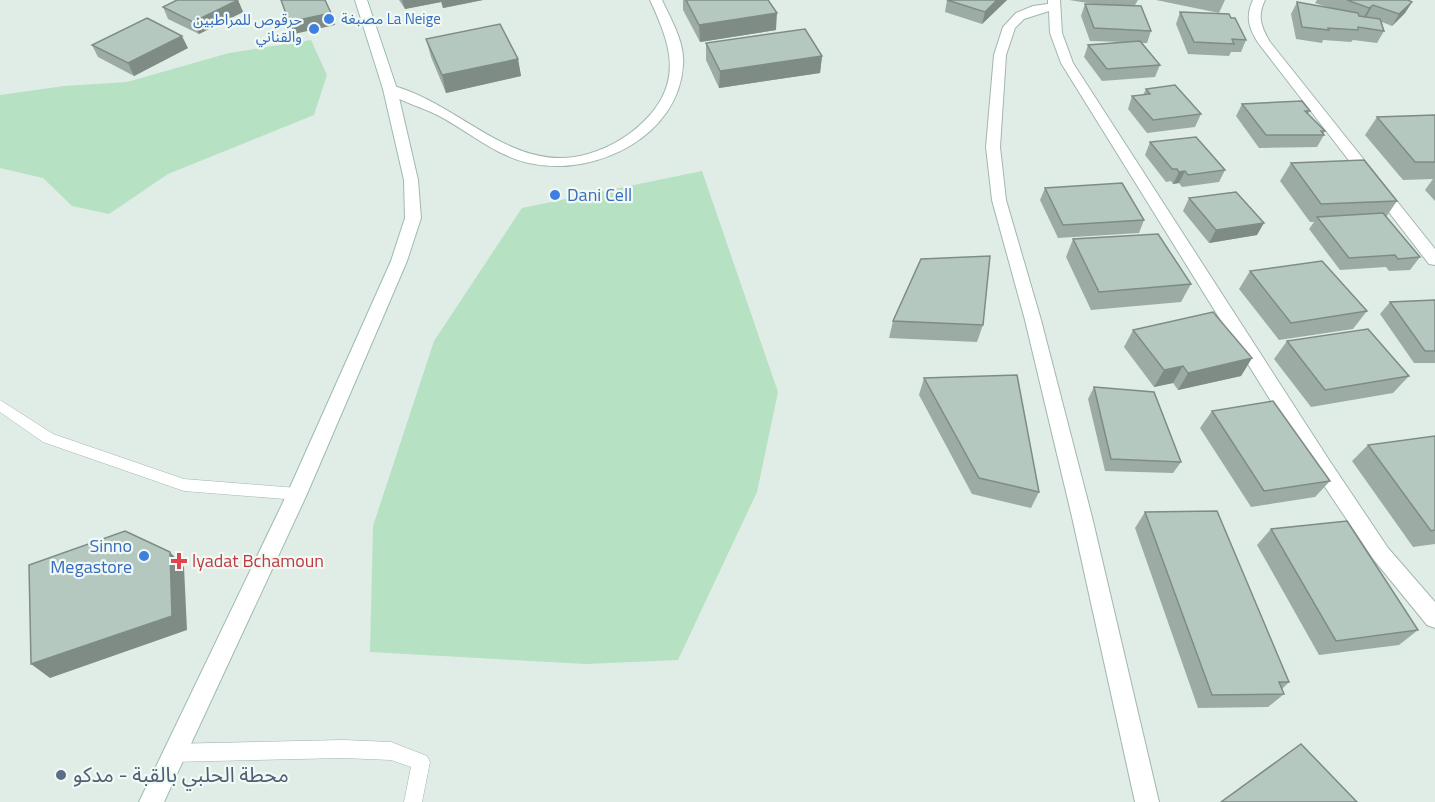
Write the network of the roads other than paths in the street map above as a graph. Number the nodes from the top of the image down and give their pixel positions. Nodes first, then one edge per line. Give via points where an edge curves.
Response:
1 (360, 0) edge
2 (656, 0) edge
3 (1258, 0) edge
4 (1054, 4) edge
5 (390, 89) junction
6 (1435, 260) edge
7 (0, 405) edge
8 (297, 494) junction
9 (1435, 618) edge
10 (172, 753) junction
11 (151, 802) edge
12 (413, 802) edge
13 (1147, 802) edge

1 - 5 street
2 - 5 street via 673,38 677,64 671,91 656,117 634,139 603,155 575,162 535,160 494,145 428,104
3 - 6 street via 1252,12 1254,27 1265,44
4 - 9 street via 1056,33 1066,63 1322,466 1381,554
4 - 13 street via 1020,16 1009,27 1000,55 993,147 999,200 1028,298 1082,517
5 - 8 street via 411,180 413,218 399,261
7 - 8 lane via 48,438 184,485
8 - 10 street
10 - 11 street
10 - 12 lane via 391,751 421,762

